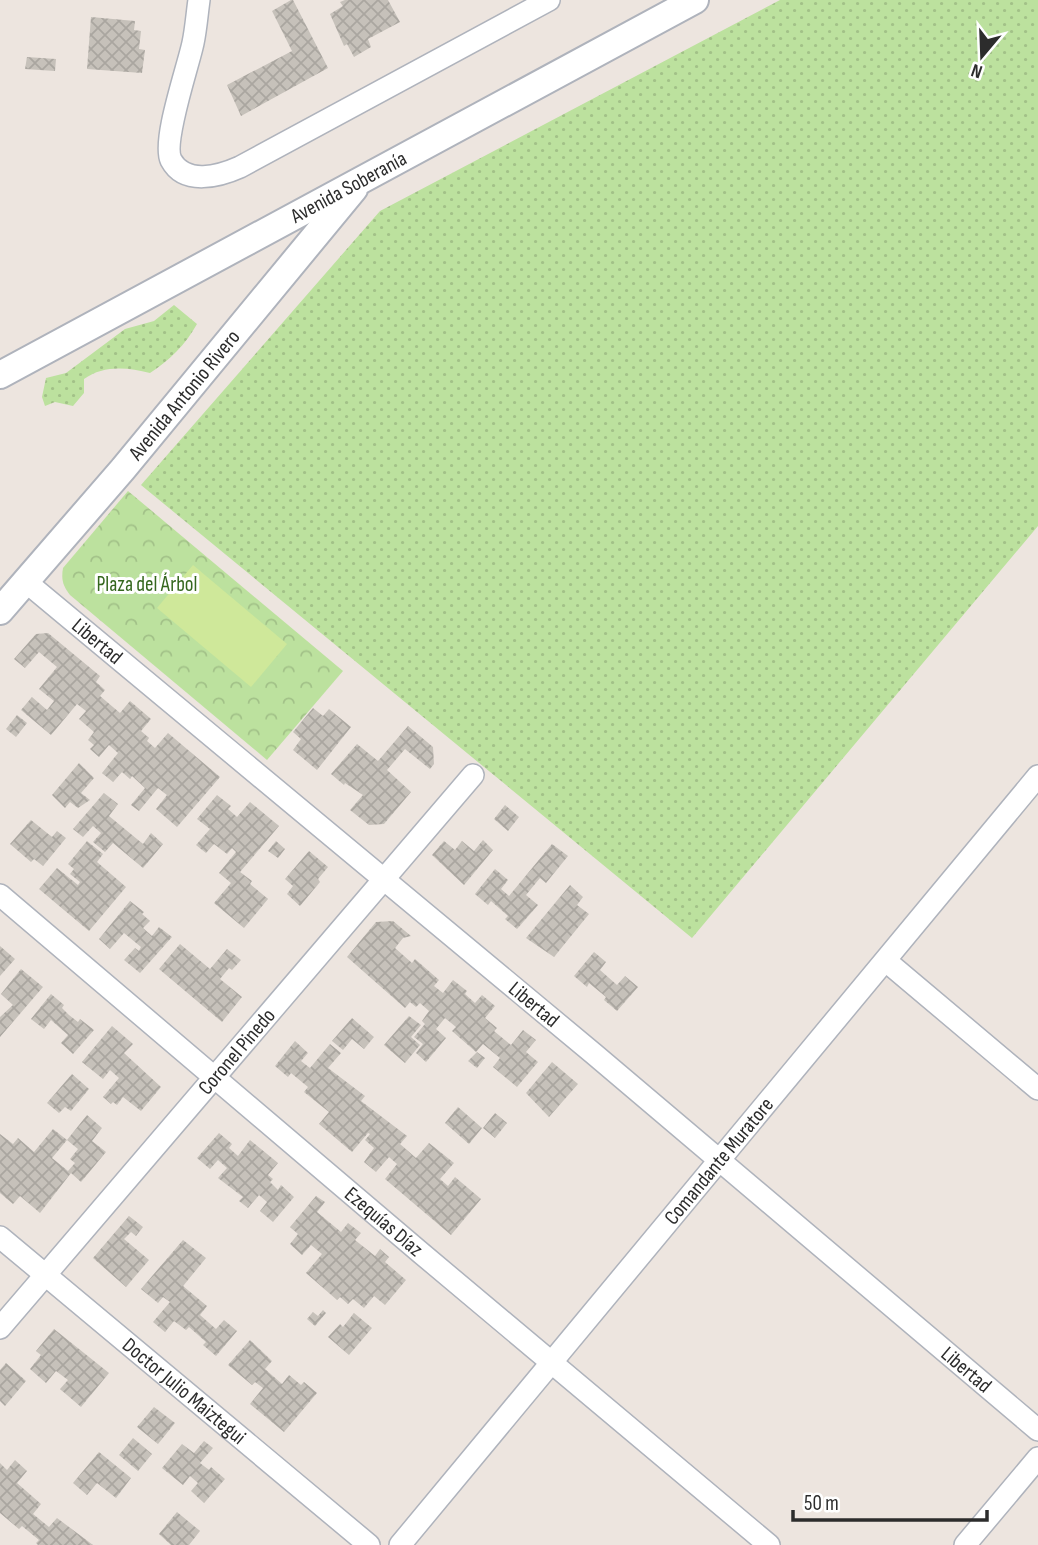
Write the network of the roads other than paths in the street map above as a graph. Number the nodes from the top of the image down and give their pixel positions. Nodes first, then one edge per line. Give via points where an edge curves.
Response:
1 (199, 0) edge
2 (550, 0) edge
3 (695, 0) edge
4 (365, 177) junction
5 (0, 375) edge
6 (25, 581) junction
7 (0, 611) edge
8 (473, 775) dead end
9 (1038, 776) edge
10 (382, 880) junction
11 (0, 895) edge
12 (886, 961) junction
13 (214, 1077) junction
14 (1038, 1089) edge
15 (719, 1161) junction
16 (0, 1237) edge
17 (46, 1275) junction
18 (0, 1328) edge
19 (552, 1364) junction
20 (1038, 1430) edge
21 (1038, 1458) edge
22 (369, 1545) edge
23 (400, 1545) edge
24 (769, 1545) edge
25 (965, 1545) edge

1 - 2 street via 169,140 171,160 185,173 199,177 220,176 240,167
3 - 4 street, Avenida Soberanía
4 - 5 street, Avenida Soberanía
4 - 6 street, Avenida Antonio Rivero
6 - 7 street, Avenida Antonio Rivero
6 - 10 street, Libertad
8 - 10 street, Coronel Pinedo
9 - 12 street, Comandante Muratore
10 - 13 street, Coronel Pinedo
10 - 15 street, Libertad
11 - 13 street, Ezequías Díaz
12 - 14 street
12 - 15 street, Comandante Muratore
13 - 17 street, Coronel Pinedo
13 - 19 street, Ezequías Díaz
15 - 19 street, Comandante Muratore
15 - 20 street, Libertad
16 - 17 street, Doctor Julio Maiztegui
17 - 18 street, Coronel Pinedo
17 - 22 street, Doctor Julio Maiztegui
19 - 23 street, Comandante Muratore
19 - 24 street, Ezequías Díaz
21 - 25 street

